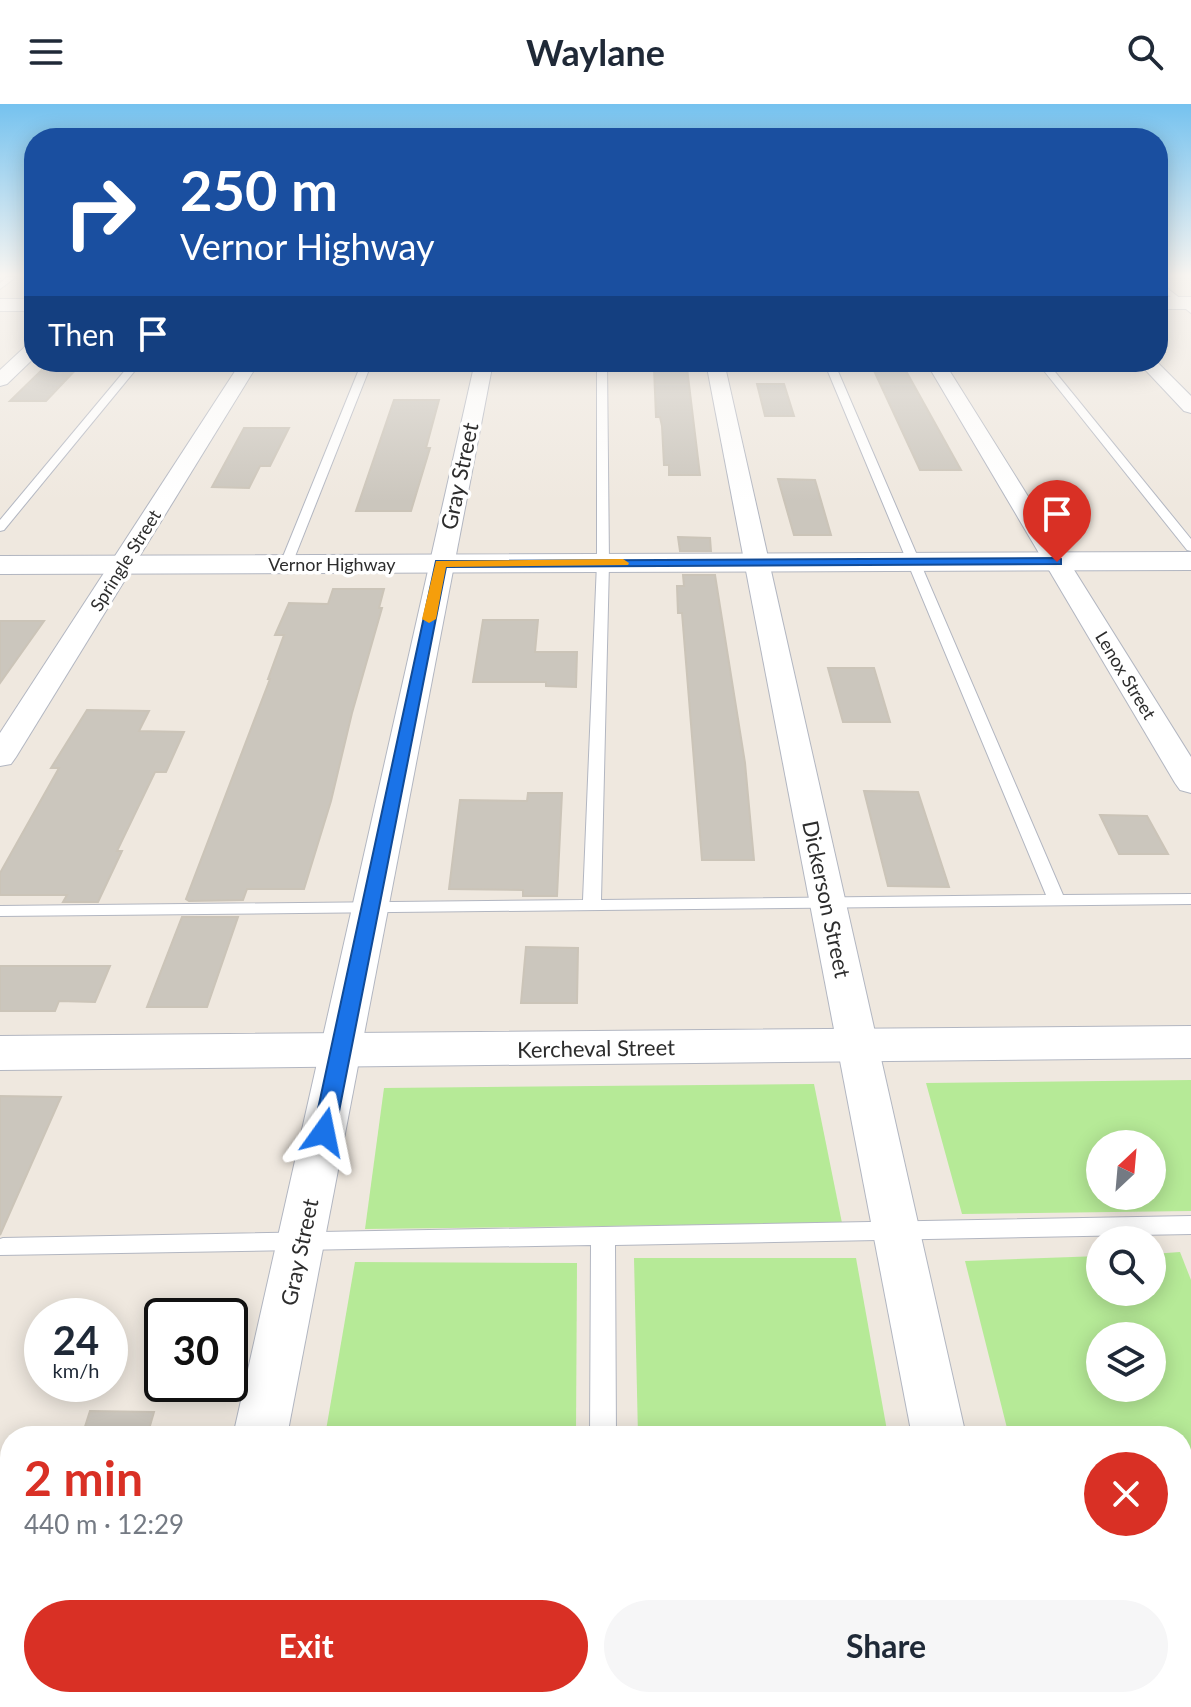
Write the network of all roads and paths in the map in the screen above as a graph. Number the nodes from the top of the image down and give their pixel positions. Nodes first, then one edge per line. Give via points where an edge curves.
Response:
1 (24, 357) edge
2 (129, 372) edge
3 (244, 372) edge
4 (363, 372) edge
5 (482, 372) edge
6 (602, 372) edge
7 (717, 372) edge
8 (833, 372) edge
9 (941, 372) edge
10 (1050, 372) edge
11 (1157, 372) edge
12 (0, 380) edge
13 (1191, 407) edge
14 (0, 527) edge
15 (1191, 547) edge
16 (1191, 561) edge
17 (758, 562) junction
18 (916, 562) junction
19 (1057, 562) junction
20 (440, 563) junction
21 (603, 563) junction
22 (123, 564) junction
23 (286, 564) junction
24 (0, 565) edge
25 (0, 757) edge
26 (1191, 783) edge
27 (1191, 899) edge
28 (1057, 901) junction
29 (827, 903) junction
30 (592, 904) junction
31 (371, 908) junction
32 (0, 911) edge
33 (1191, 1042) edge
34 (857, 1045) junction
35 (341, 1050) junction
36 (0, 1053) edge
37 (1189, 1229) edge
38 (895, 1230) junction
39 (603, 1236) junction
40 (301, 1241) junction
41 (3, 1247) dead end
42 (262, 1426) edge
43 (603, 1426) edge
44 (937, 1426) edge

1 - 12 street
2 - 14 lane
3 - 22 street, Springle Street
4 - 23 lane
5 - 20 street, Gray Street
6 - 21 lane
7 - 17 street, Dickerson Street
8 - 18 lane
9 - 19 street, Lenox Street
10 - 15 lane
11 - 13 street
16 - 19 street, Vernor Highway
17 - 18 street, Vernor Highway
17 - 21 street, Vernor Highway
17 - 29 street, Dickerson Street
18 - 19 street, Vernor Highway
18 - 28 lane
19 - 26 street, Lenox Street
20 - 21 street, Vernor Highway
20 - 23 street, Vernor Highway
20 - 31 street, Gray Street
21 - 30 lane
22 - 23 street, Vernor Highway
22 - 24 street, Vernor Highway
22 - 25 street, Springle Street
27 - 28 lane
28 - 29 lane
29 - 30 lane
29 - 34 street, Dickerson Street
30 - 31 lane
31 - 32 lane
31 - 35 street, Gray Street
33 - 34 street, Kercheval Street
34 - 35 street, Kercheval Street
34 - 38 street, Dickerson Street
35 - 36 street, Kercheval Street
35 - 40 street, Gray Street
37 - 38 lane
38 - 39 lane
38 - 44 street, Dickerson Street
39 - 40 lane
39 - 43 lane
40 - 41 lane
40 - 42 street, Gray Street

